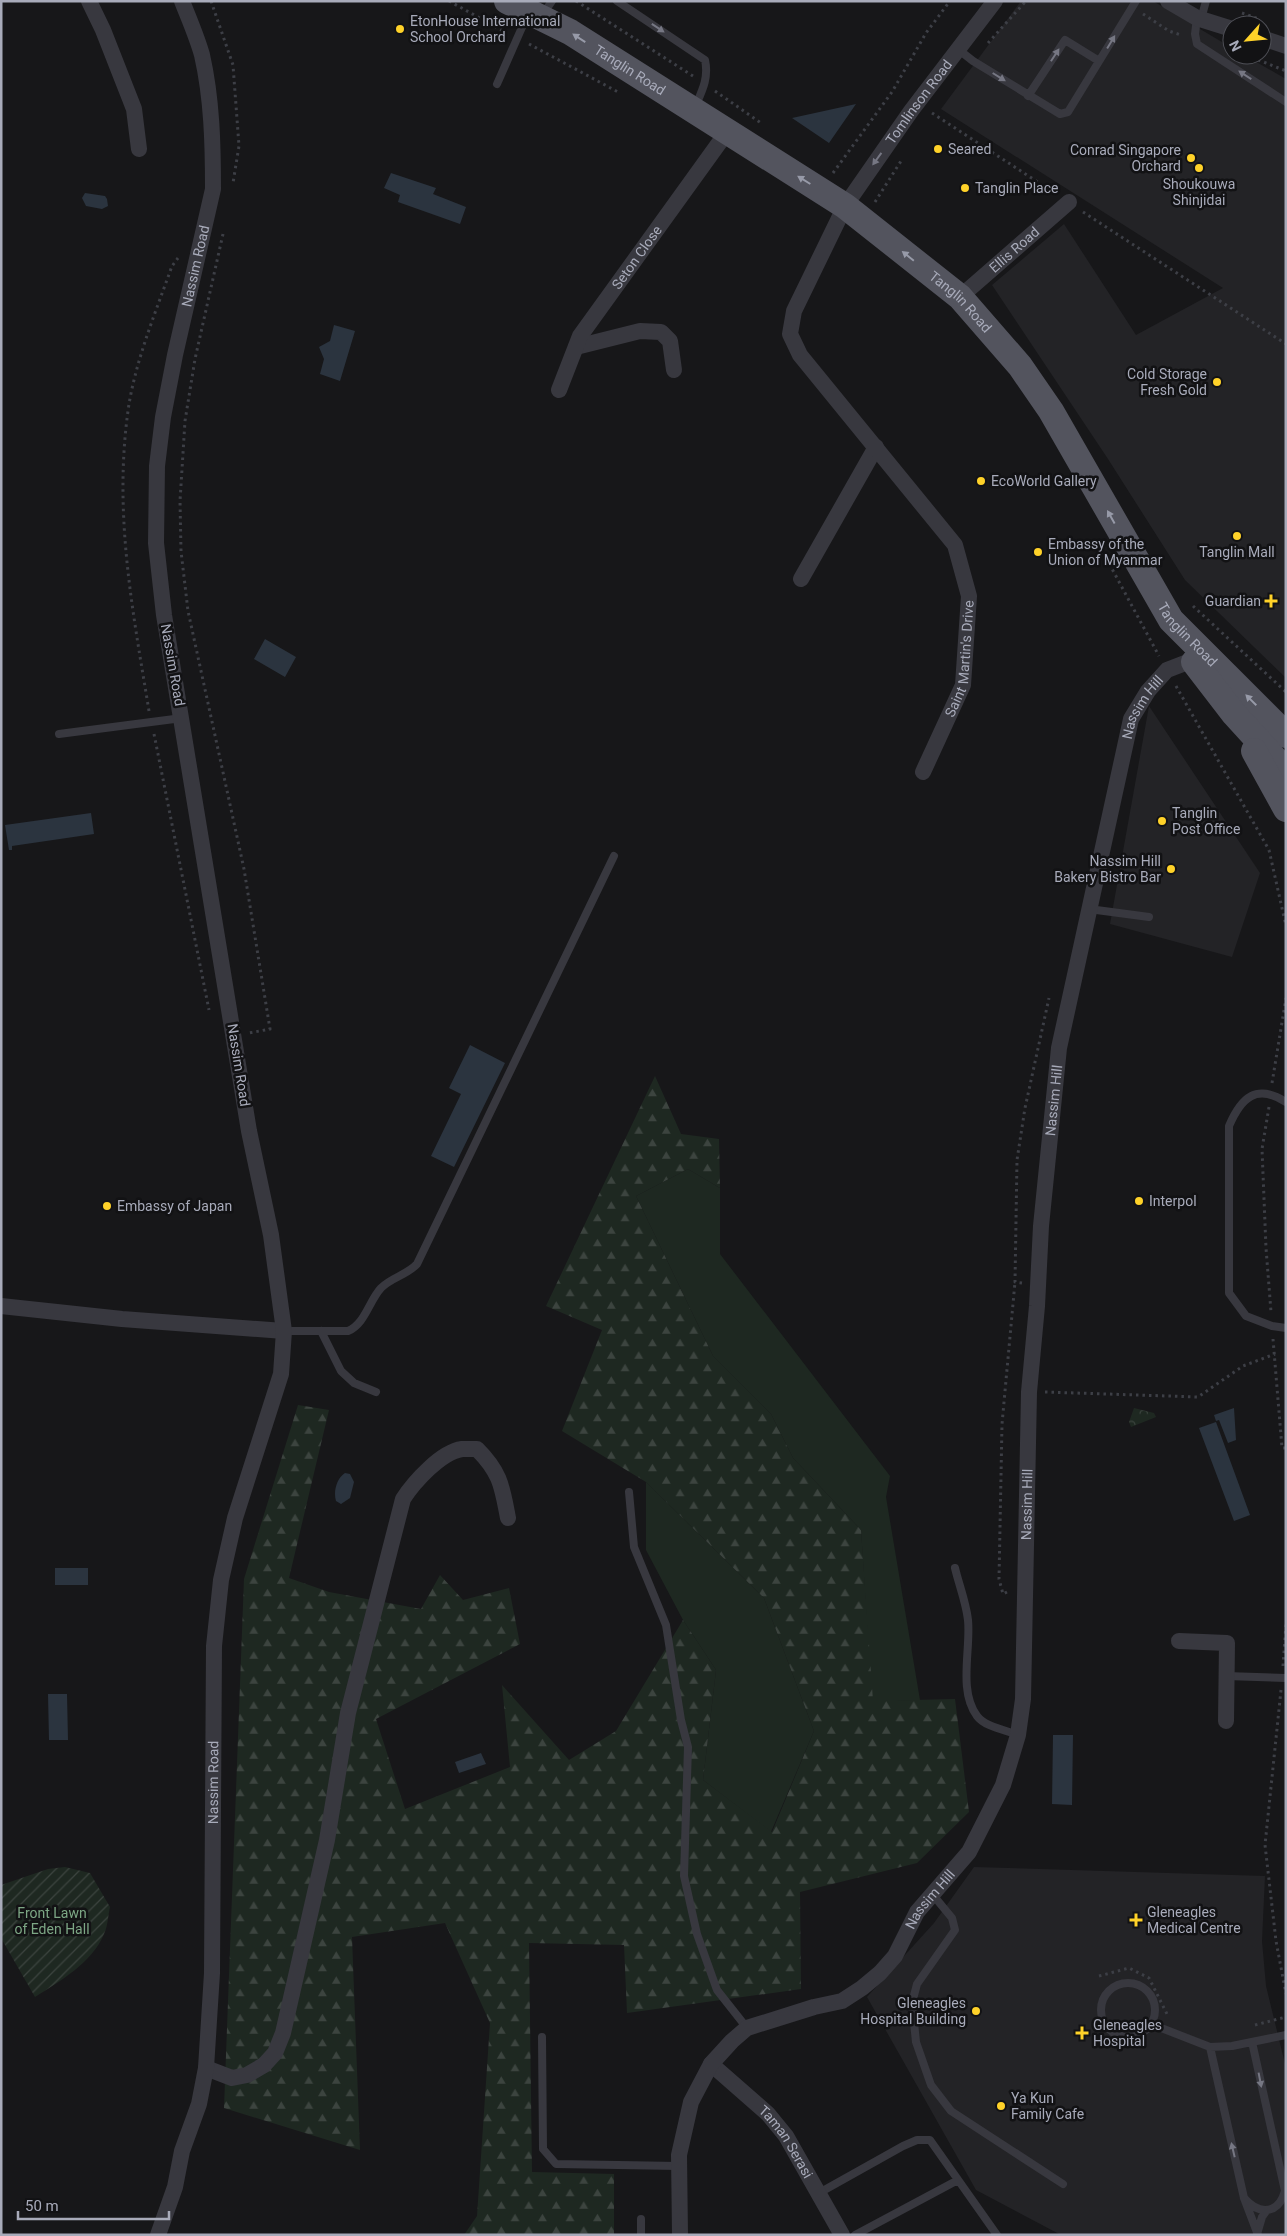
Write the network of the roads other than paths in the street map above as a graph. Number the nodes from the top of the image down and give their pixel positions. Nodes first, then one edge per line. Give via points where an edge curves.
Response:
1 (90, 1) edge
2 (182, 1) edge
3 (617, 1) edge
4 (995, 1) edge
5 (1168, 1) edge
6 (1206, 1) edge
7 (1134, 4) edge
8 (532, 8) edge
9 (1199, 19) junction
10 (1222, 26) edge
11 (1272, 41) edge
12 (1286, 46) edge
13 (959, 50) junction
14 (1099, 61) junction
15 (497, 84) dead end
16 (1028, 96) junction
17 (1286, 102) edge
18 (694, 111) junction
19 (727, 132) junction
20 (140, 149) dead end
21 (1069, 202) road end
22 (845, 206) junction
23 (960, 297) junction
24 (576, 347) junction
25 (674, 370) dead end
26 (559, 390) dead end
27 (876, 447) junction
28 (801, 579) dead end
29 (1171, 620) junction
30 (1193, 660) junction
31 (1234, 714) junction
32 (182, 718) junction
33 (59, 734) dead end
34 (1286, 735) edge
35 (1286, 771) edge
36 (923, 772) dead end
37 (1286, 809) edge
38 (614, 856) dead end
39 (1089, 910) junction
40 (1149, 917) dead end
41 (1286, 1102) edge
42 (1, 1306) edge
43 (1286, 1328) edge
44 (320, 1331) junction
45 (284, 1332) junction
46 (376, 1392) dead end
47 (629, 1492) dead end
48 (508, 1518) dead end
49 (955, 1568) dead end
50 (1179, 1641) dead end
51 (1226, 1676) junction
52 (1284, 1678) edge
53 (1226, 1720) dead end
54 (1018, 1735) junction
55 (933, 1894) junction
56 (1151, 2024) junction
57 (747, 2028) junction
58 (1286, 2035) edge
59 (542, 2037) dead end
60 (1252, 2042) junction
61 (1210, 2047) junction
62 (711, 2064) junction
63 (206, 2068) junction
64 (679, 2166) junction
65 (958, 2180) junction
66 (1064, 2184) dead end
67 (819, 2193) junction
68 (1244, 2198) junction
69 (1267, 2210) junction
70 (641, 2219) dead end
71 (1258, 2234) edge
72 (158, 2235) edge
73 (641, 2235) edge
74 (680, 2235) edge
75 (842, 2235) edge
76 (855, 2235) edge
77 (997, 2235) edge

1 - 20 street via 134,109
2 - 32 street, Nassim Road via 202,54 213,155 213,189 175,355 156,466 156,543 164,615
3 -> 18 lane via 705,60 705,84
4 - 13 street, Tomlinson Road
5 - 9 street
6 - 9 lane
14 -> 7 lane
8 - 15 lane
18 -> 8 main road, Tanglin Road
9 - 10 street
17 -> 9 lane via 1198,44 1195,34
11 - 12 street
13 -> 16 lane
13 -> 22 street, Tomlinson Road via 911,111
14 - 16 lane via 1068,112 1060,114
16 -> 14 lane via 1065,40
18 - 19 main road, Tanglin Road
22 -> 19 main road, Tanglin Road
19 - 24 street, Seton Close via 580,336
21 - 23 street, Ellis Road
23 -> 22 main road, Tanglin Road
22 - 27 street, Saint Martin's Drive via 794,311 790,334 800,355
29 -> 23 main road, Tanglin Road via 1051,411 1020,366
24 - 25 street via 640,331 661,332 670,341
24 - 26 street, Seton Close
27 - 28 street
27 - 36 street, Saint Martin's Drive via 955,545 969,596 963,685
29 - 30 main road
34 -> 29 main road, Tanglin Road
30 - 31 main road
30 - 39 street, Nassim Hill via 1167,670 1148,691 1131,719
31 - 35 main road
31 - 37 main road
32 - 33 lane
32 - 45 street, Nassim Road via 250,1131 271,1235
38 - 44 lane via 417,1264 381,1288 353,1329
39 - 40 lane
39 - 54 street, Nassim Hill via 1059,1048 1041,1226 1029,1392 1023,1699
41 - 43 lane via 1271,1094 1250,1096 1237,1107 1229,1126 1229,1293 1246,1316
42 - 45 street
44 - 45 lane
44 - 46 lane via 341,1371 354,1383
45 - 63 street, Nassim Road via 281,1374 235,1518 217,1612 214,1646 212,1973
47 - 57 lane via 634,1547 666,1624 688,1747 684,1876 696,1934 717,1990
48 - 63 street via 500,1478 478,1449 460,1450 443,1458 414,1483 403,1499 348,1713 327,1840 283,2033 275,2054 247,2075 232,2078
49 - 54 lane via 968,1621 968,1696 973,1711 985,1722
50 - 51 street via 1227,1643
51 - 52 lane
51 - 53 street
54 - 55 street, Nassim Hill via 1003,1785 969,1852
55 - 57 street, Nassim Hill via 917,1912 895,1956 862,1988 842,2001
55 - 66 lane via 952,1918 954,1930 918,1984 912,2004 916,2042 931,2085 951,2111
56 - 56 lane via 1133,2036 1113,2032 1101,2015 1105,1994 1122,1983 1143,1987 1154,2004
56 - 61 lane
57 - 62 street, Nassim Hill
58 - 60 lane
59 - 64 lane via 543,2149 548,2158 556,2164
60 - 61 lane
60 -> 69 lane via 1285,2191 1282,2200
68 -> 61 lane
62 - 64 street, Nassim Hill via 691,2102
62 - 67 street, Taman Serasi via 768,2114 786,2136
63 - 72 street, Nassim Road via 199,2104
64 - 74 street, Nassim Hill
65 - 67 lane via 930,2140 916,2140
65 - 76 lane
65 - 77 lane
67 - 75 street, Taman Serasi
68 - 69 lane via 1251,2206
68 - 71 lane
69 - 71 lane
70 - 73 lane

